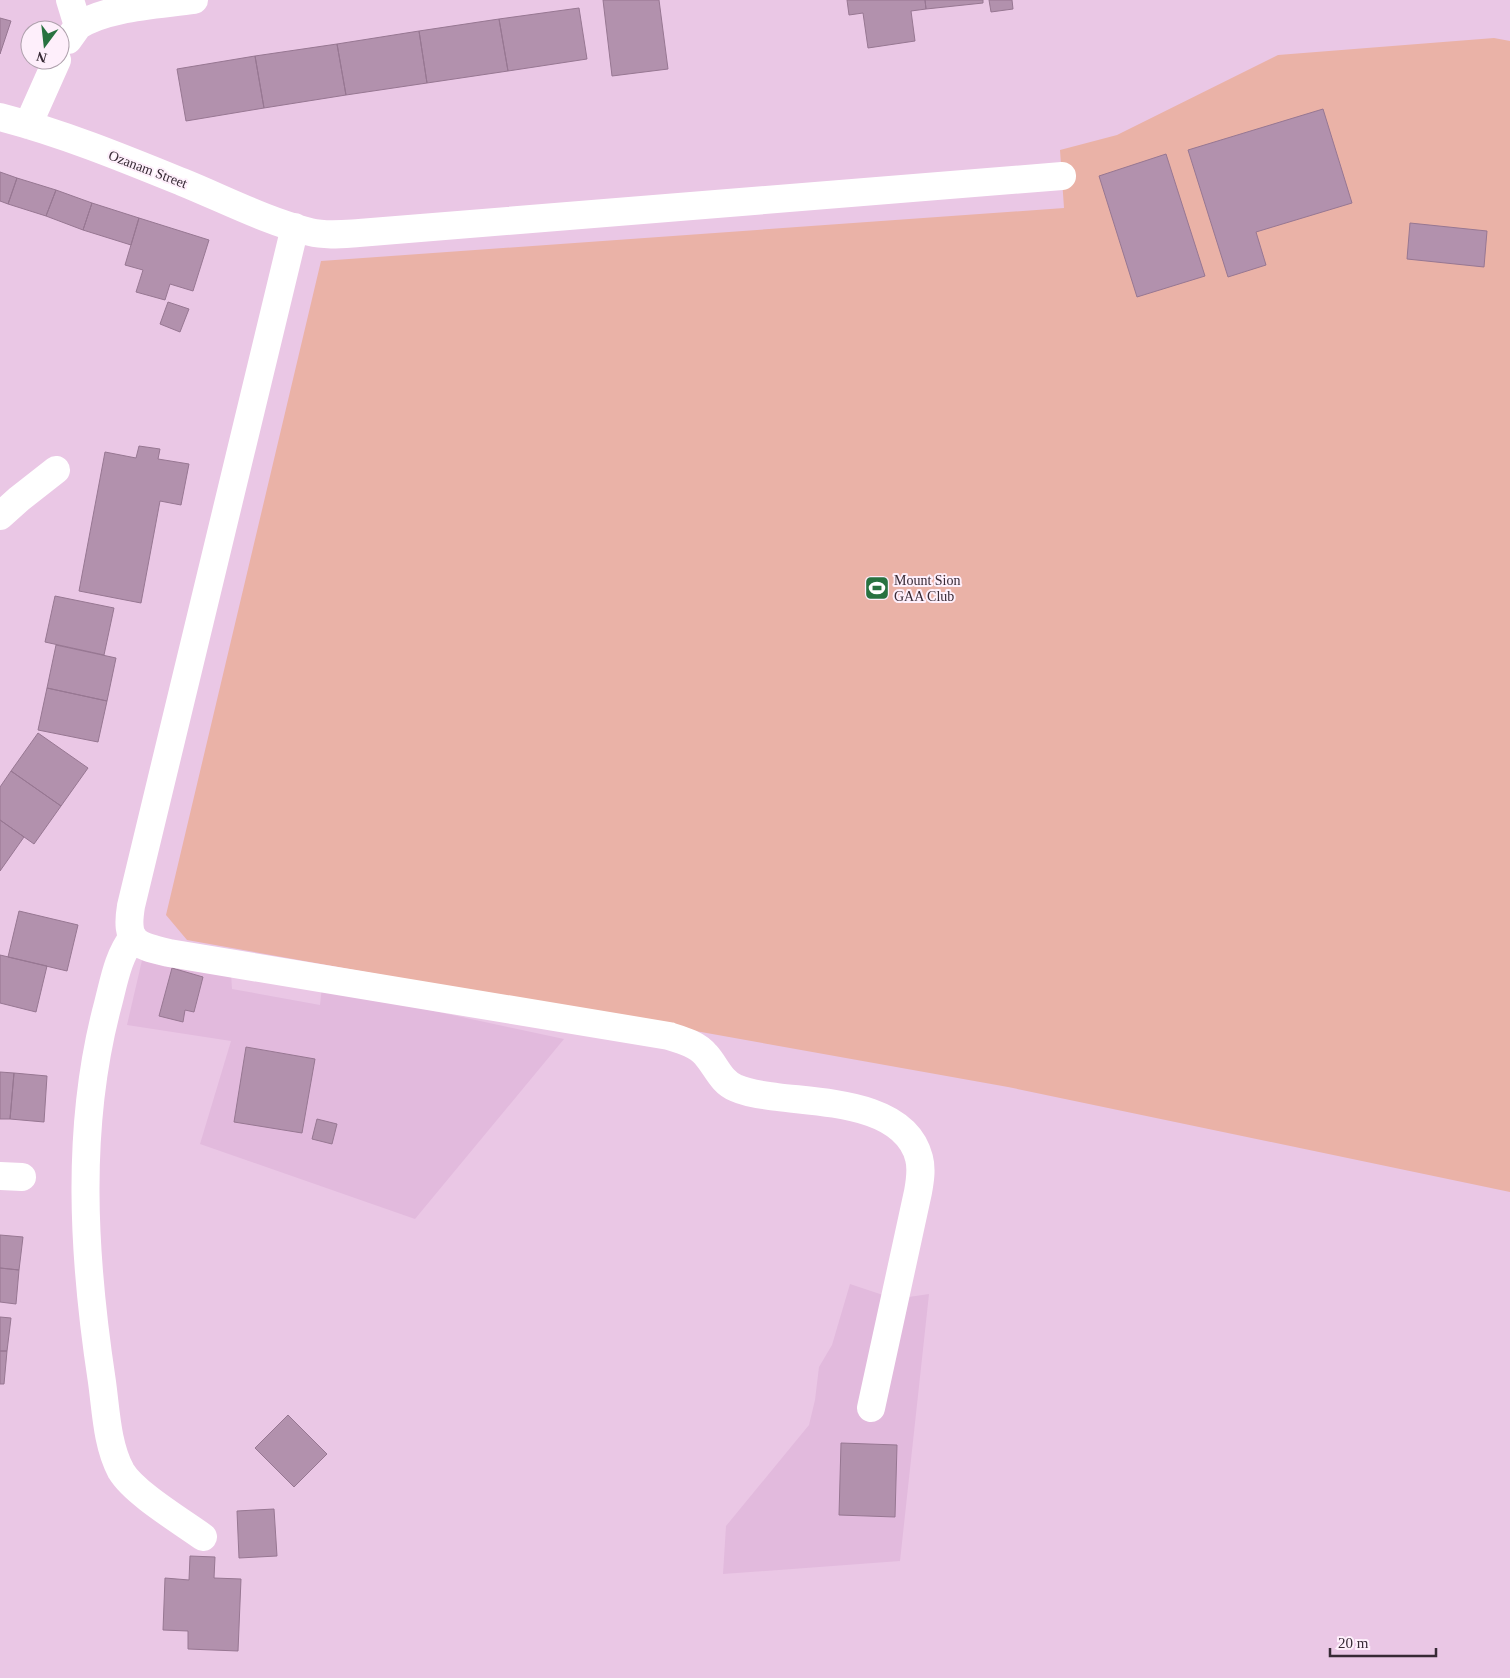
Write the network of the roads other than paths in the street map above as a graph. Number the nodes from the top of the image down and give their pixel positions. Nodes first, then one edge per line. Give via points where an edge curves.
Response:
1 (70, 0) edge
2 (194, 0) edge
3 (78, 26) junction
4 (70, 37) edge
5 (53, 70) edge
6 (0, 117) edge
7 (28, 125) junction
8 (1062, 176) dead end
9 (295, 227) junction
10 (56, 470) dead end
11 (0, 516) edge
12 (133, 937) junction
13 (871, 1408) dead end
14 (203, 1537) dead end

1 - 3 street
2 - 3 street via 112,12
3 - 4 street
5 - 7 street
6 - 7 street, Ozanam Street
7 - 9 street, Ozanam Street
8 - 9 street, Ozanam Street via 359,234 326,234
9 - 12 street via 131,906 128,926
10 - 11 street
12 - 13 street via 145,946 169,952 669,1036 700,1049 722,1078 736,1089 850,1106 868,1111 901,1129 913,1143 919,1159 920,1176
12 - 14 street via 122,952 112,986 90,1098 85,1162 91,1301 111,1442 121,1470 132,1485

